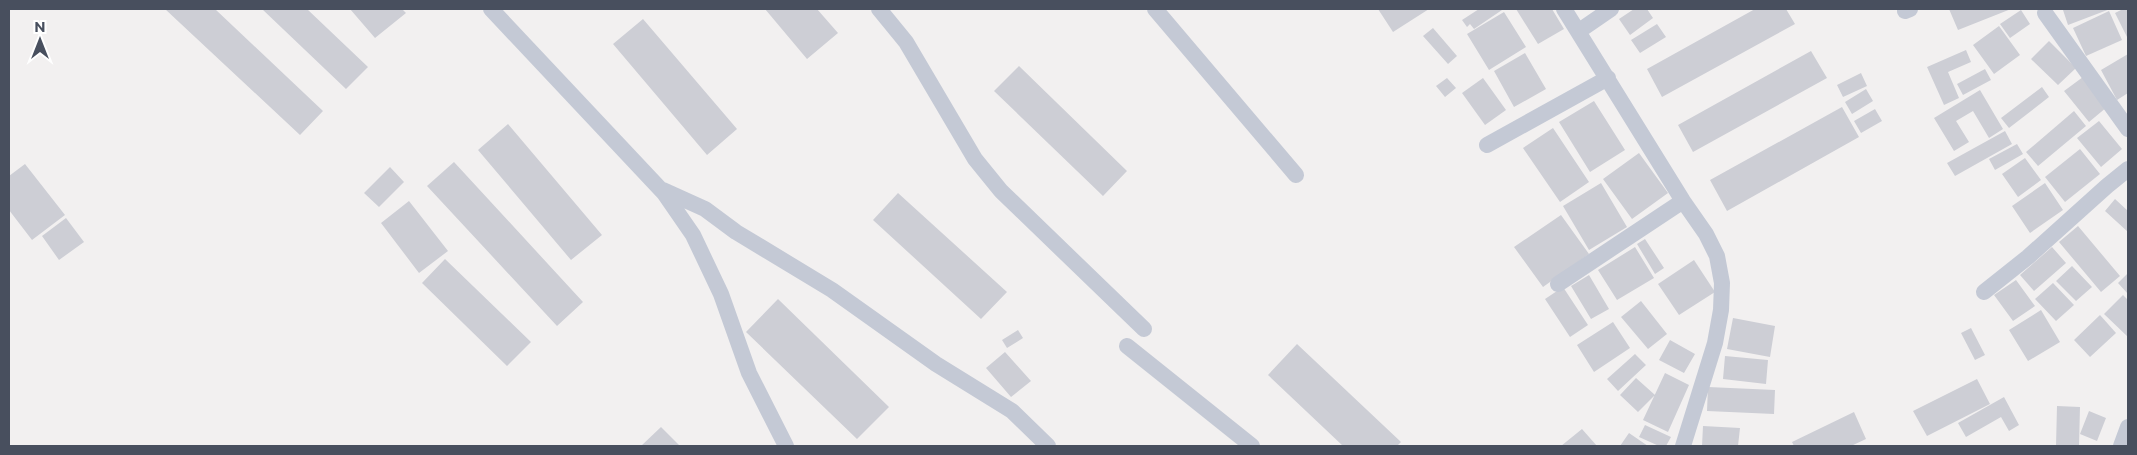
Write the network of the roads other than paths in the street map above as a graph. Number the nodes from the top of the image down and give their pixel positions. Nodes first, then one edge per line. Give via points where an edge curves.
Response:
1 (491, 9) edge
2 (879, 9) edge
3 (1155, 9) edge
4 (1564, 9) edge
5 (1611, 9) edge
6 (2045, 13) dead end
7 (1579, 31) junction
8 (1608, 78) junction
9 (2128, 129) edge
10 (1487, 145) dead end
11 (2128, 169) edge
12 (1296, 175) dead end
13 (661, 189) junction
14 (1684, 201) junction
15 (1558, 284) dead end
16 (1984, 292) dead end
17 (1144, 329) dead end
18 (1127, 346) dead end
19 (2128, 427) edge
20 (786, 446) edge
21 (1048, 446) edge
22 (1252, 446) edge
23 (1683, 446) edge
24 (2121, 446) edge

1 - 13 street
2 - 17 street via 906,42 975,159 1034,224
3 - 12 street
4 - 7 street
5 - 7 street
6 - 9 street
7 - 8 street
8 - 10 street
8 - 14 street
11 - 16 street
13 - 20 street via 693,235 717,286 749,373
13 - 21 street via 705,209 736,232 832,290 936,364 1012,411
14 - 15 street
14 - 23 street via 1706,234 1716,256 1722,282 1715,343
18 - 22 street
19 - 24 street

